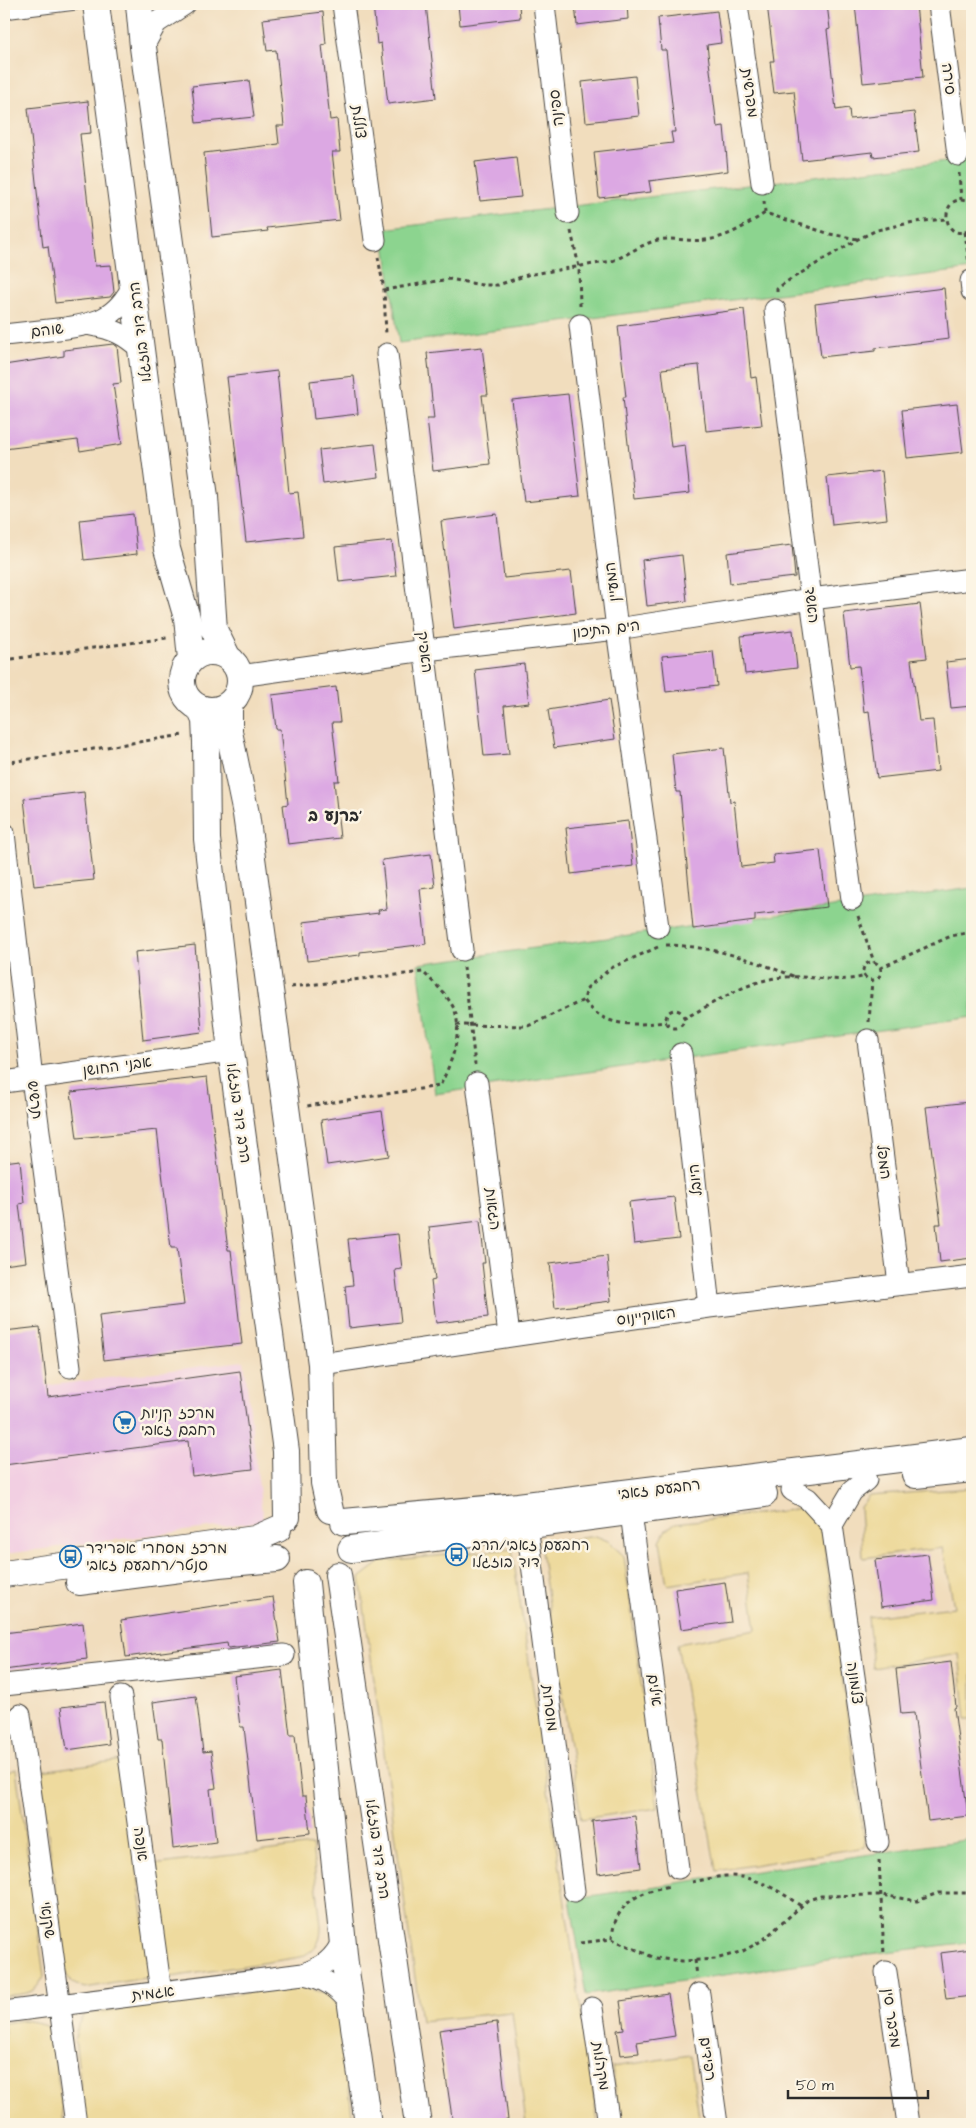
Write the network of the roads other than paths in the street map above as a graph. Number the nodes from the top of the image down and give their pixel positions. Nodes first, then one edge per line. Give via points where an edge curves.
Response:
1 (76, 4) edge
2 (96, 4) edge
3 (139, 4) edge
4 (185, 4) edge
5 (343, 4) edge
6 (544, 4) edge
7 (737, 4) edge
8 (940, 4) edge
9 (4, 13) edge
10 (143, 47) junction
11 (958, 155) road end
12 (762, 183) road end
13 (568, 213) road end
14 (375, 240) road end
15 (134, 284) junction
16 (775, 310) road end
17 (91, 325) junction
18 (580, 325) road end
19 (4, 335) edge
20 (141, 349) junction
21 (387, 354) road end
22 (972, 579) edge
23 (811, 599) junction
24 (617, 629) junction
25 (425, 650) junction
26 (190, 659) junction
27 (233, 666) junction
28 (229, 704) junction
29 (200, 708) junction
30 (4, 833) edge
31 (852, 899) road end
32 (658, 927) dead end
33 (462, 950) road end
34 (868, 1040) road end
35 (230, 1052) junction
36 (681, 1054) dead end
37 (32, 1078) junction
38 (4, 1082) edge
39 (477, 1083) road end
40 (972, 1276) edge
41 (900, 1284) junction
42 (709, 1307) junction
43 (510, 1336) junction
44 (321, 1364) junction
45 (70, 1367) dead end
46 (972, 1450) edge
47 (972, 1469) edge
48 (866, 1480) junction
49 (792, 1490) junction
50 (631, 1512) junction
51 (337, 1516) junction
52 (283, 1523) junction
53 (527, 1525) junction
54 (832, 1525) junction
55 (352, 1550) junction
56 (277, 1559) junction
57 (4, 1574) edge
58 (338, 1575) junction
59 (306, 1582) junction
60 (4, 1592) edge
61 (284, 1656) dead end
62 (4, 1685) edge
63 (121, 1697) dead end
64 (20, 1715) dead end
65 (878, 1842) road end
66 (680, 1879) road end
67 (574, 1891) dead end
68 (343, 1940) junction
69 (886, 1972) road end
70 (303, 1974) junction
71 (161, 1992) junction
72 (699, 1994) dead end
73 (351, 2004) junction
74 (59, 2005) junction
75 (592, 2008) dead end
76 (4, 2012) edge
77 (76, 2124) edge
78 (368, 2124) edge
79 (418, 2124) edge
80 (609, 2124) edge
81 (717, 2124) edge
82 (908, 2124) edge

1 - 9 lane
2 - 15 street, הרב דוד בוזגלו
3 - 10 street
4 - 10 street via 156,23
5 - 14 street, צוללת
6 - 13 street, ספינה
7 - 12 street, מפרשית
8 - 11 street, סירה
10 - 27 street via 205,497 214,630
15 - 17 street, שוהם via 116,310
15 - 20 street, הרב דוד בוזגלו
16 - 23 street, האשד
17 - 19 street, שוהם
17 - 20 street, שוהם via 111,328 127,336
18 - 24 street, המעיין
20 - 26 street, הרב דוד בוזגלו via 167,549 187,618
21 - 25 street, האפיק
22 - 23 street, הים התיכון
23 - 24 street, הים התיכון
23 - 31 street, האשד
24 - 25 street, הים התיכון
24 - 32 street, המעיין
25 - 27 street, הים התיכון
25 - 33 street, האפיק
26 - 27 street via 208,651 218,652
26 - 29 street via 184,667 182,687 188,700
27 - 28 street via 239,688
28 - 29 street via 220,709
28 - 44 street via 229,732 246,814
29 - 35 street, הרב דוד בוזגלו via 205,720 207,839
30 - 37 street, תרשיש
34 - 41 street, המפל
35 - 37 street, אבני החושן
35 - 52 street, הרב דוד בוזגלו via 286,1451
36 - 42 street, היובל
37 - 38 street, אבני החושן
37 - 45 street, תרשיש
39 - 43 street, הגאות
40 - 41 street, האוקיינוס
41 - 42 street, האוקיינוס
42 - 43 street, האוקיינוס
43 - 44 street, האוקיינוס
44 - 51 street via 324,1483
46 - 51 street, רחבעם זאבי via 518,1506
47 - 48 street, רחבעם זאבי
48 - 49 street, רחבעם זאבי
48 - 54 street via 852,1491
49 - 50 street, רחבעם זאבי
49 - 54 street via 808,1499
50 - 53 street, רחבעם זאבי
50 - 66 street, אילים
51 - 52 street via 319,1507 308,1506 297,1510
51 - 55 street via 352,1540
52 - 56 street via 275,1547
52 - 57 street via 255,1539
53 - 55 street, רחבעם זאבי
53 - 67 street, מוסרות
54 - 65 street, צלמונה
55 - 58 street
56 - 59 street via 291,1576
56 - 60 street
58 - 59 street via 322,1582
58 - 79 street, הרב דוד בוזגלו
59 - 68 street
61 - 62 street
63 - 71 street, אנפה
64 - 74 street, שקנאי
68 - 70 street, אגמית via 330,1961
68 - 73 street
69 - 82 street, מדבר סין
70 - 71 street, אגמית
70 - 73 street, אגמית via 317,1976 331,1984
71 - 74 street, אגמית
72 - 81 street, רפידים
73 - 78 street
74 - 76 street, אגמית
74 - 77 street, שקנאי
75 - 80 street, מקהלות

